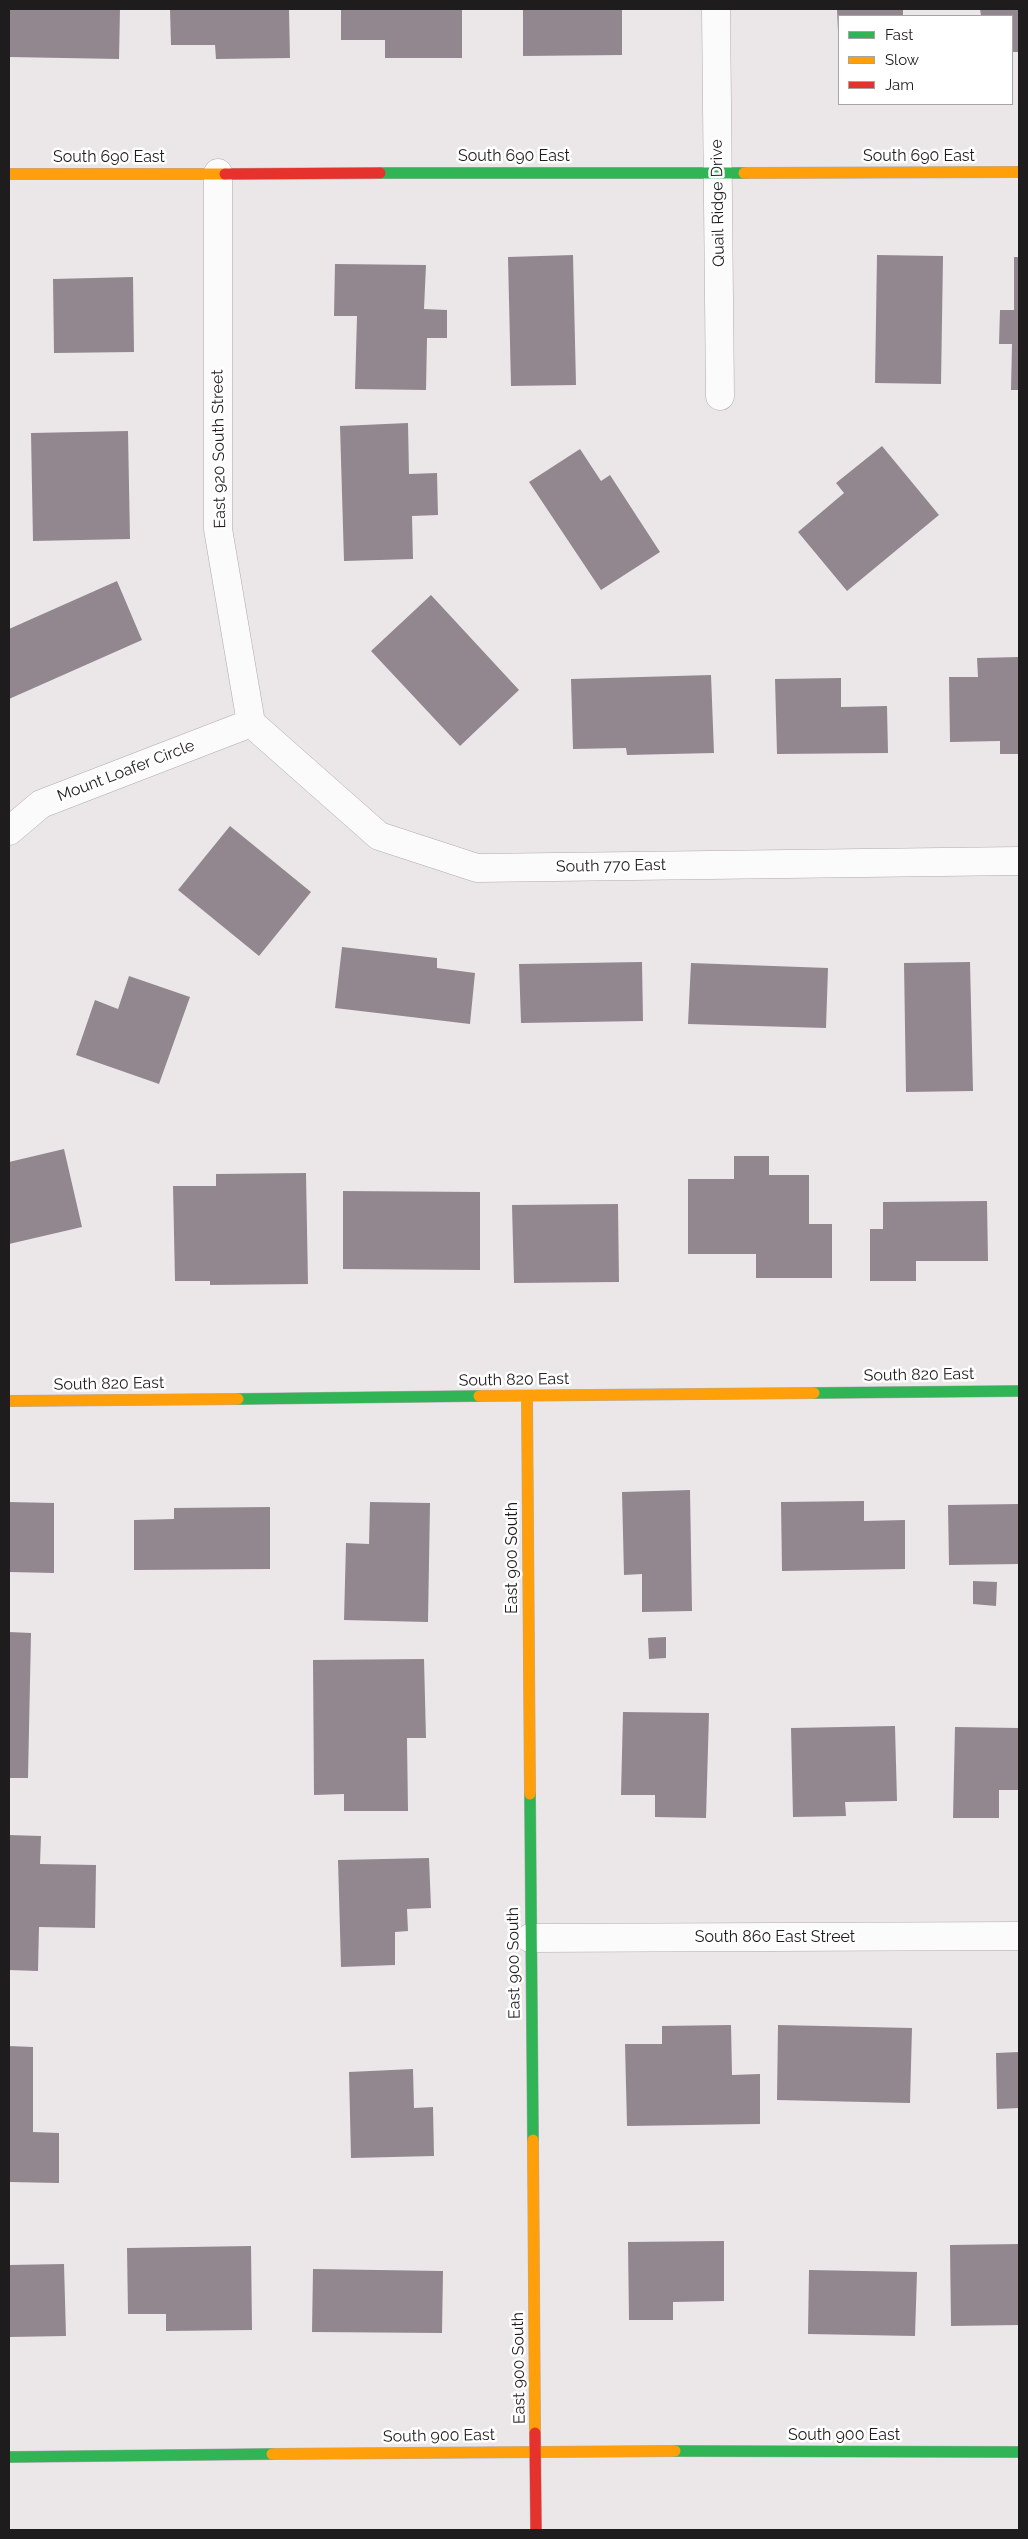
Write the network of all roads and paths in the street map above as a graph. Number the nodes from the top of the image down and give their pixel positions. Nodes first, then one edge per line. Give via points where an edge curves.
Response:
1 (716, 9) edge
2 (717, 172) junction
3 (1019, 172) edge
4 (218, 173) junction
5 (9, 174) edge
6 (720, 396) dead end
7 (251, 723) junction
8 (9, 831) edge
9 (1019, 861) edge
10 (1019, 1390) edge
11 (527, 1396) junction
12 (9, 1401) edge
13 (1019, 1936) edge
14 (530, 1938) junction
15 (536, 2451) junction
16 (1019, 2452) edge
17 (9, 2457) edge
18 (536, 2530) edge

1 - 2 street, Quail Ridge Drive
2 - 3 street, South 690 East
2 - 4 street, South 690 East
2 - 6 street, Quail Ridge Drive
4 - 5 street, South 690 East
4 - 7 street, East 920 South Street via 218,529
7 - 8 street, Mount Loafer Circle via 41,804
7 - 9 street, South 770 East via 379,836 477,868
10 - 11 street, South 820 East
11 - 12 street, South 820 East
11 - 14 street, East 900 South
13 - 14 street, South 860 East Street
14 - 15 street, East 900 South
15 - 16 street, South 900 East
15 - 17 street, South 900 East
15 - 18 street, East 900 South

